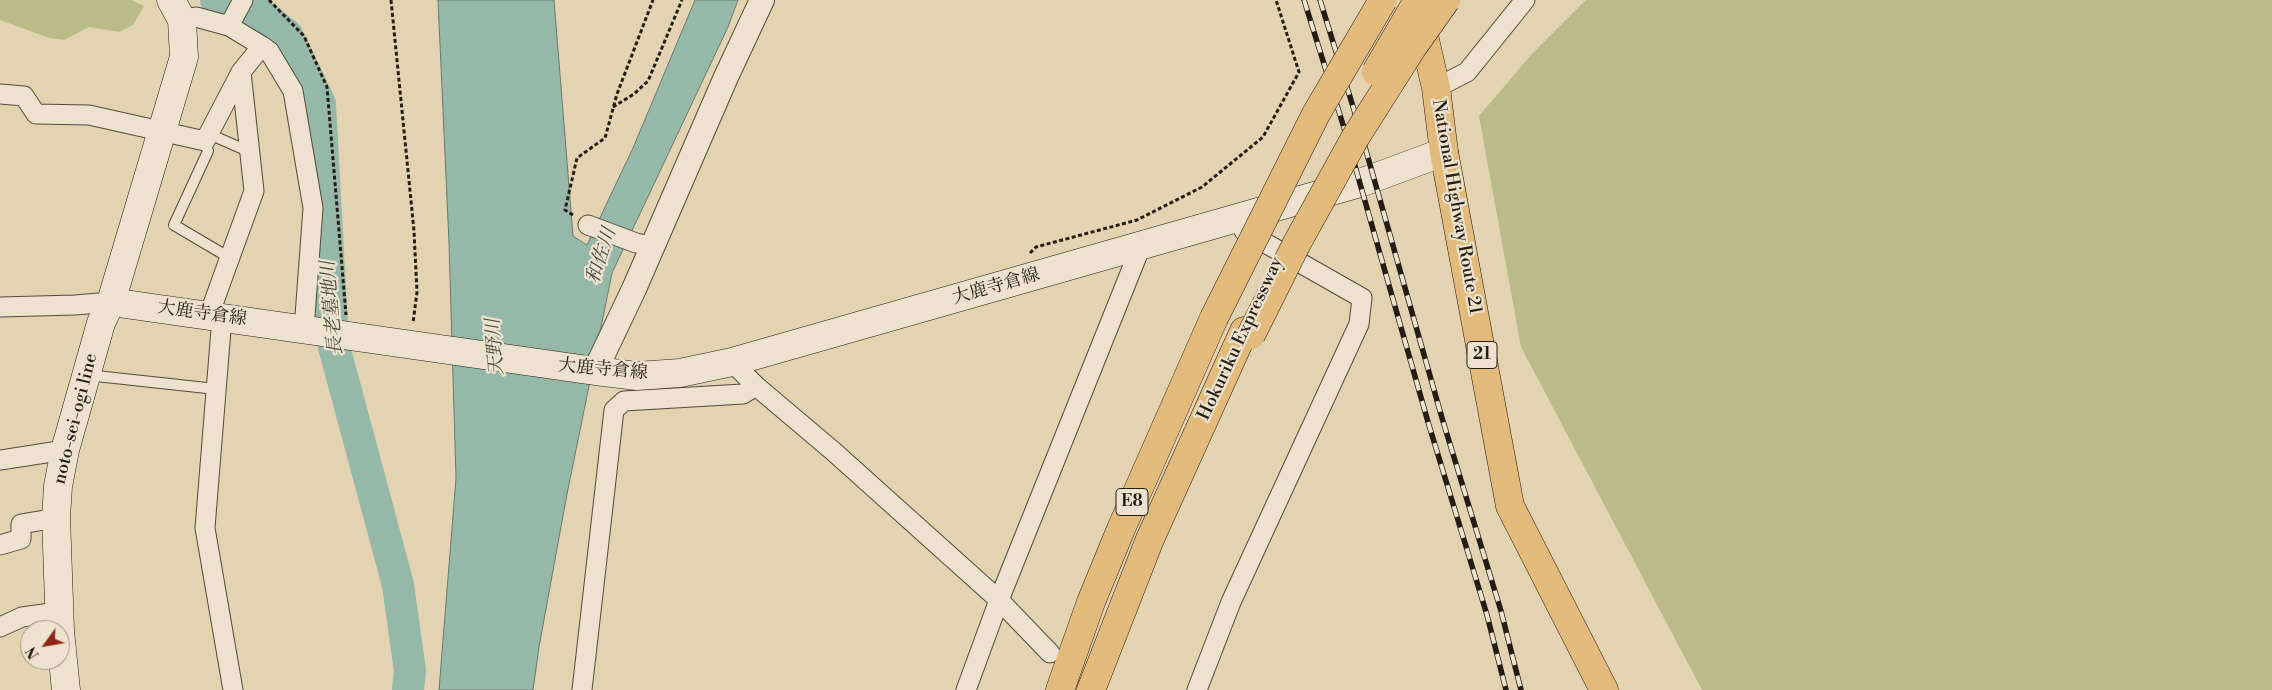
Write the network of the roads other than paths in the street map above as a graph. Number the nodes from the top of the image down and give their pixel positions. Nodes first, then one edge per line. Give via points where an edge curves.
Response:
1 (243, 0) edge
2 (762, 0) edge
3 (1362, 0) edge
4 (1383, 0) edge
5 (1417, 0) edge
6 (1446, 0) edge
7 (1525, 0) edge
8 (177, 10) edge
9 (231, 24) junction
10 (262, 46) junction
11 (241, 72) junction
12 (1436, 88) junction
13 (0, 94) edge
14 (162, 130) junction
15 (207, 138) junction
16 (250, 152) junction
17 (1444, 152) junction
18 (1228, 222) junction
19 (1260, 224) junction
20 (588, 225) road end
21 (644, 245) junction
22 (1141, 246) junction
23 (230, 258) junction
24 (111, 302) junction
25 (0, 308) edge
26 (216, 316) junction
27 (304, 328) junction
28 (1248, 333) junction
29 (732, 362) junction
30 (588, 370) junction
31 (86, 375) junction
32 (756, 386) junction
33 (216, 389) junction
34 (65, 450) junction
35 (0, 460) edge
36 (56, 518) junction
37 (0, 545) edge
38 (998, 600) junction
39 (38, 620) edge
40 (59, 620) edge
41 (0, 627) edge
42 (1050, 653) dead end
43 (64, 670) edge
44 (66, 690) edge
45 (233, 690) edge
46 (582, 690) edge
47 (966, 690) edge
48 (1060, 690) edge
49 (1092, 690) edge
50 (1198, 690) edge
51 (1604, 690) edge

1 - 9 street
2 - 21 street
3 - 19 highway, bridge via 1317,92
4 - 19 highway, Hokuriku Expressway / E8, bridge via 1316,114
5 - 12 highway, National Highway Route 21 / 21
5 - 28 highway, Hokuriku Expressway / E8, bridge via 1288,238
6 - 28 highway, bridge via 1355,138
7 - 12 street via 1467,72
8 - 9 street
8 - 14 main road via 184,57
9 - 10 street
10 - 11 street
10 - 27 street via 269,51 293,90 312,208
11 - 15 street
11 - 16 street
12 - 17 highway, National Highway Route 21 / 21
13 - 14 street via 24,96 36,114 88,115
14 - 15 street
14 - 24 main road
15 - 16 lane
15 - 23 lane via 208,151 174,225
16 - 23 street via 254,191
17 - 18 main road, 大鹿寺倉線 via 1360,183
17 - 51 highway, National Highway Route 21 / 21 via 1510,506
18 - 22 main road, 大鹿寺倉線
18 - 50 street via 1362,298 1360,324 1231,602
19 - 48 highway, Hokuriku Expressway / E8, bridge via 1214,318 1120,529
20 - 21 street
21 - 30 street
22 - 29 main road, 大鹿寺倉線
22 - 38 street
23 - 26 street
24 - 25 street
24 - 26 main road, 大鹿寺倉線
24 - 31 main road, noto-sei-ogi line
26 - 27 main road, 大鹿寺倉線
26 - 33 street
27 - 30 main road, 大鹿寺倉線
28 - 49 highway, Hokuriku Expressway / E8 via 1178,474
29 - 30 main road, 大鹿寺倉線 via 680,374 636,376
29 - 32 street
31 - 33 lane
31 - 34 main road, noto-sei-ogi line
32 - 38 street
32 - 46 street via 743,394 624,401 614,410
33 - 45 street via 206,528
34 - 35 street
34 - 36 main road, noto-sei-ogi line
36 - 37 street via 21,524 21,539
36 - 40 main road, noto-sei-ogi line
38 - 42 street
38 - 47 street
39 - 41 street via 22,617
43 - 44 main road, noto-sei-ogi line

